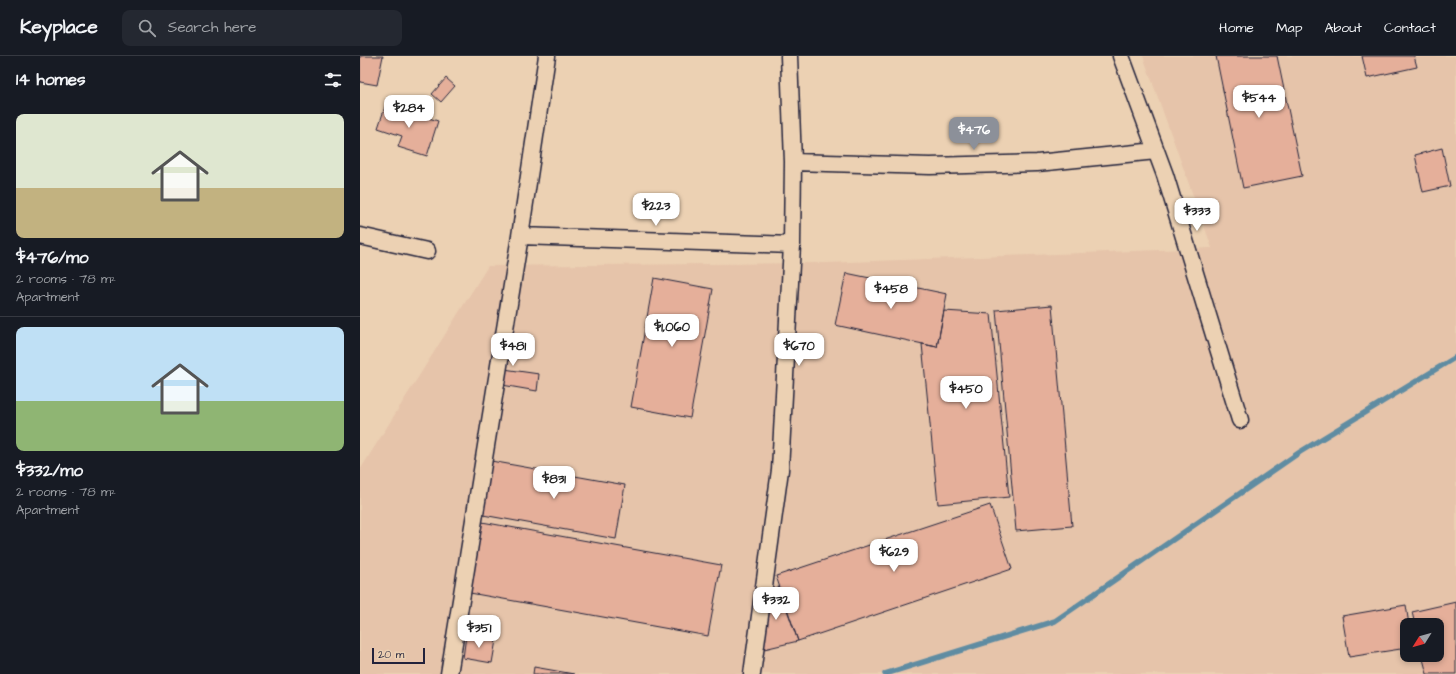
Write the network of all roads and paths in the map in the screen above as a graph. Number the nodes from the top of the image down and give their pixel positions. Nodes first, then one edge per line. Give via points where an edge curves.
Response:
1 (547, 56) edge
2 (789, 56) edge
3 (1121, 56) edge
4 (1156, 151) junction
5 (793, 162) junction
6 (360, 236) edge
7 (520, 236) junction
8 (792, 246) junction
9 (427, 251) dead end
10 (1240, 420) dead end
11 (449, 674) edge
12 (752, 674) edge

1 - 7 street
2 - 5 street
3 - 4 street
4 - 5 street via 1037,163 930,166
4 - 10 street
5 - 8 street
6 - 9 street
7 - 8 street
7 - 11 street
8 - 12 street via 780,470

